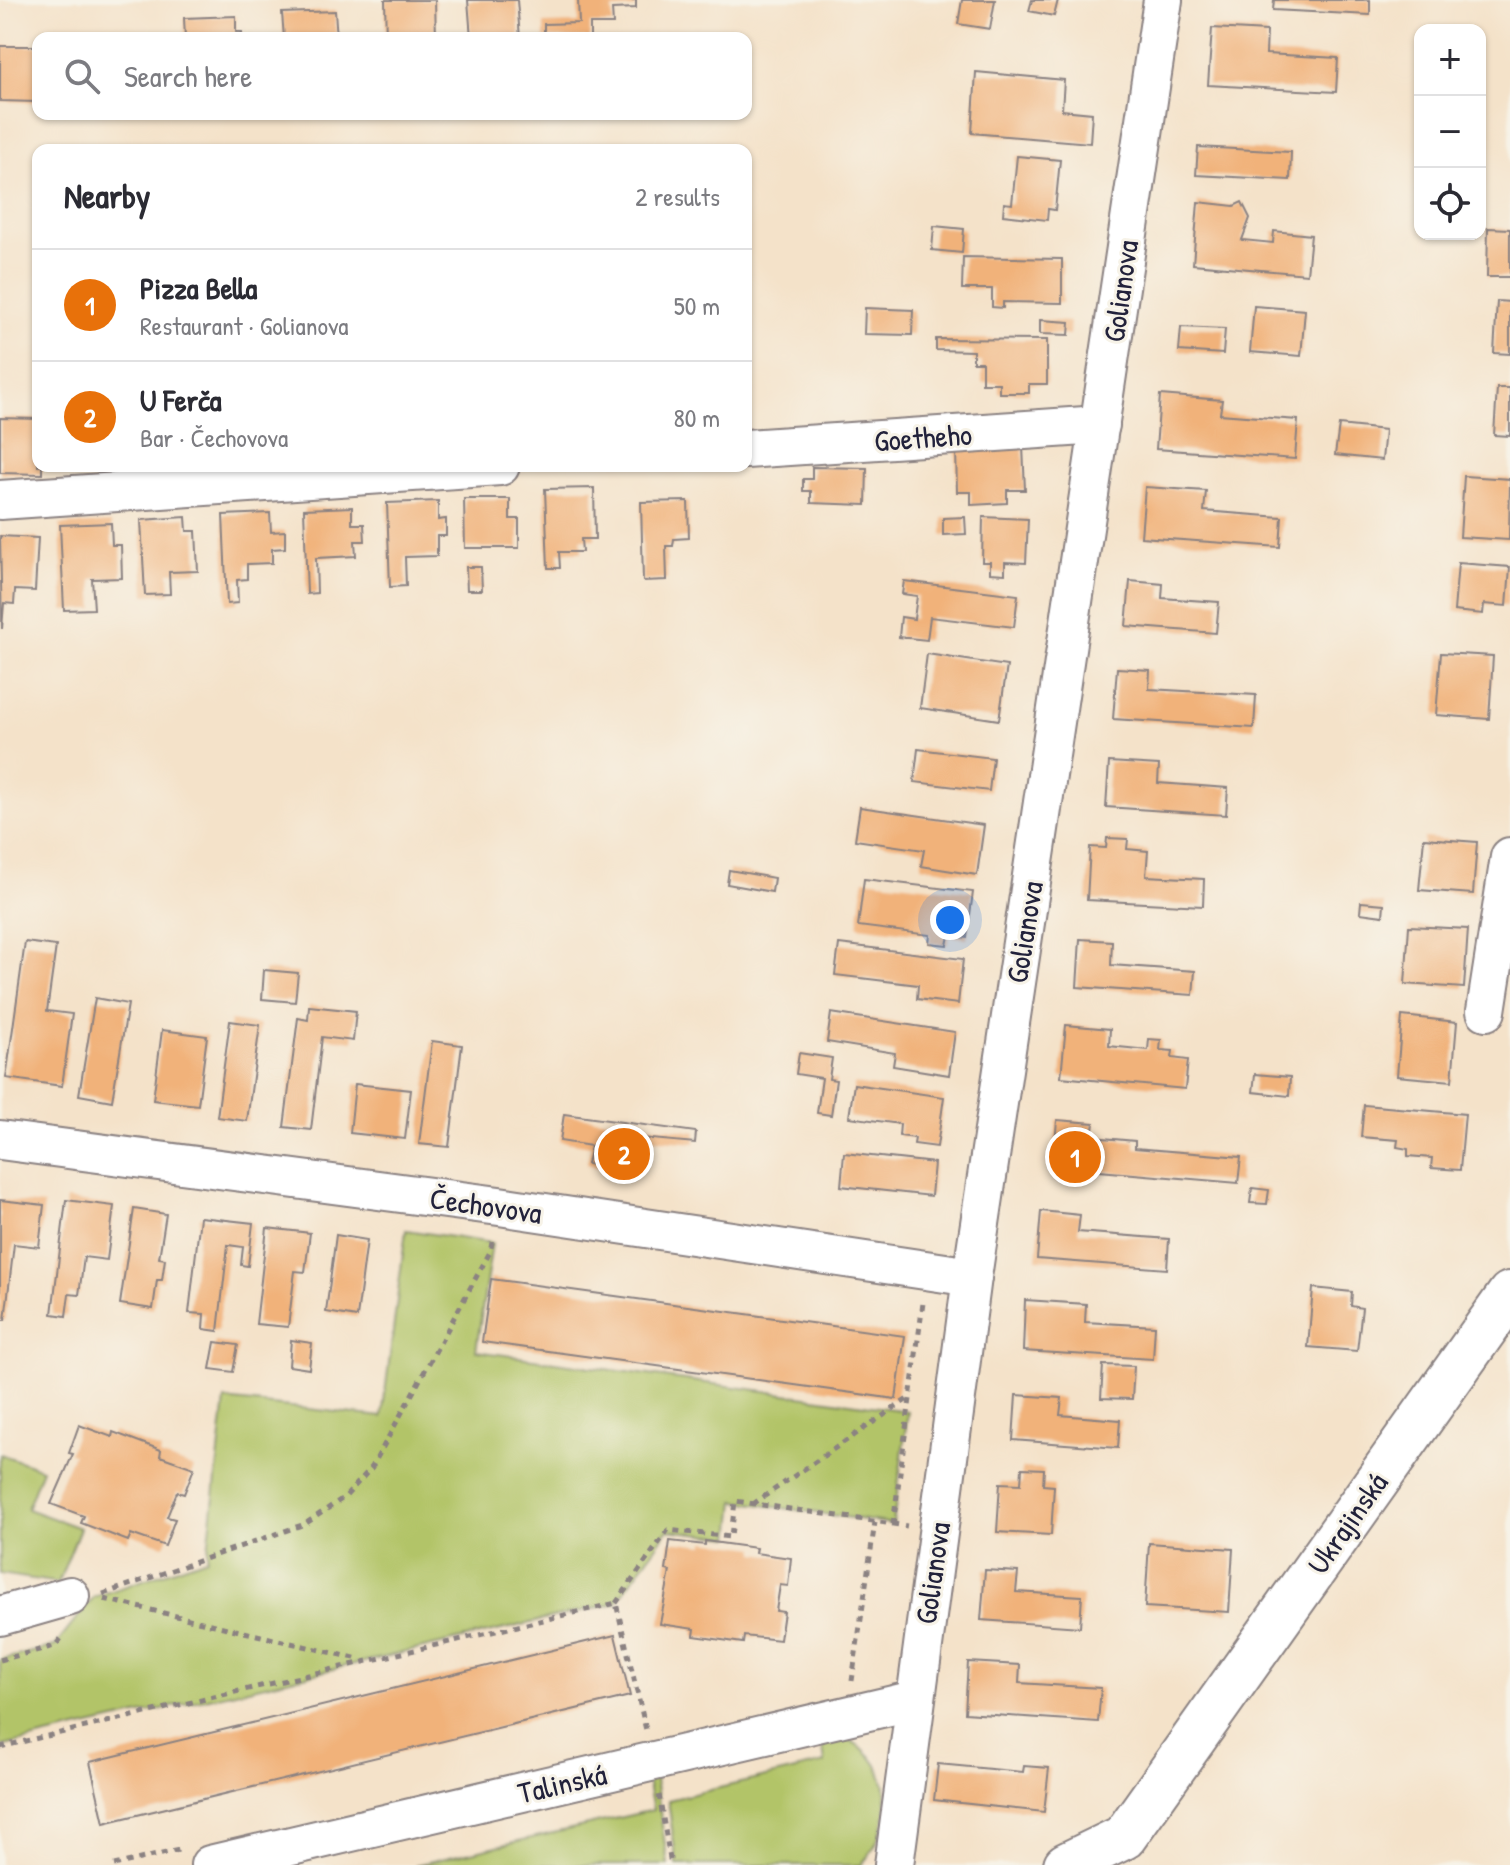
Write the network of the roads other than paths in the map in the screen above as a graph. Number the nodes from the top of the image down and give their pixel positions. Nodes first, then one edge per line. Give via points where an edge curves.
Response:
1 (1163, 0) edge
2 (1100, 425) junction
3 (752, 449) edge
4 (412, 472) edge
5 (0, 500) edge
6 (1510, 857) edge
7 (1486, 1011) dead end
8 (0, 1140) edge
9 (972, 1277) junction
10 (1510, 1294) edge
11 (70, 1596) dead end
12 (0, 1616) edge
13 (915, 1700) junction
14 (200, 1856) edge
15 (894, 1865) edge
16 (1066, 1865) edge

1 - 2 street, Golianova
2 - 3 street, Goetheho
2 - 9 street, Golianova
4 - 5 street
6 - 7 street
8 - 9 street, Čechovova via 499,1206
9 - 13 street, Golianova
10 - 16 main road, Ukrajinská via 1124,1837
11 - 12 street
13 - 14 street, Talinská
13 - 15 street, Golianova

